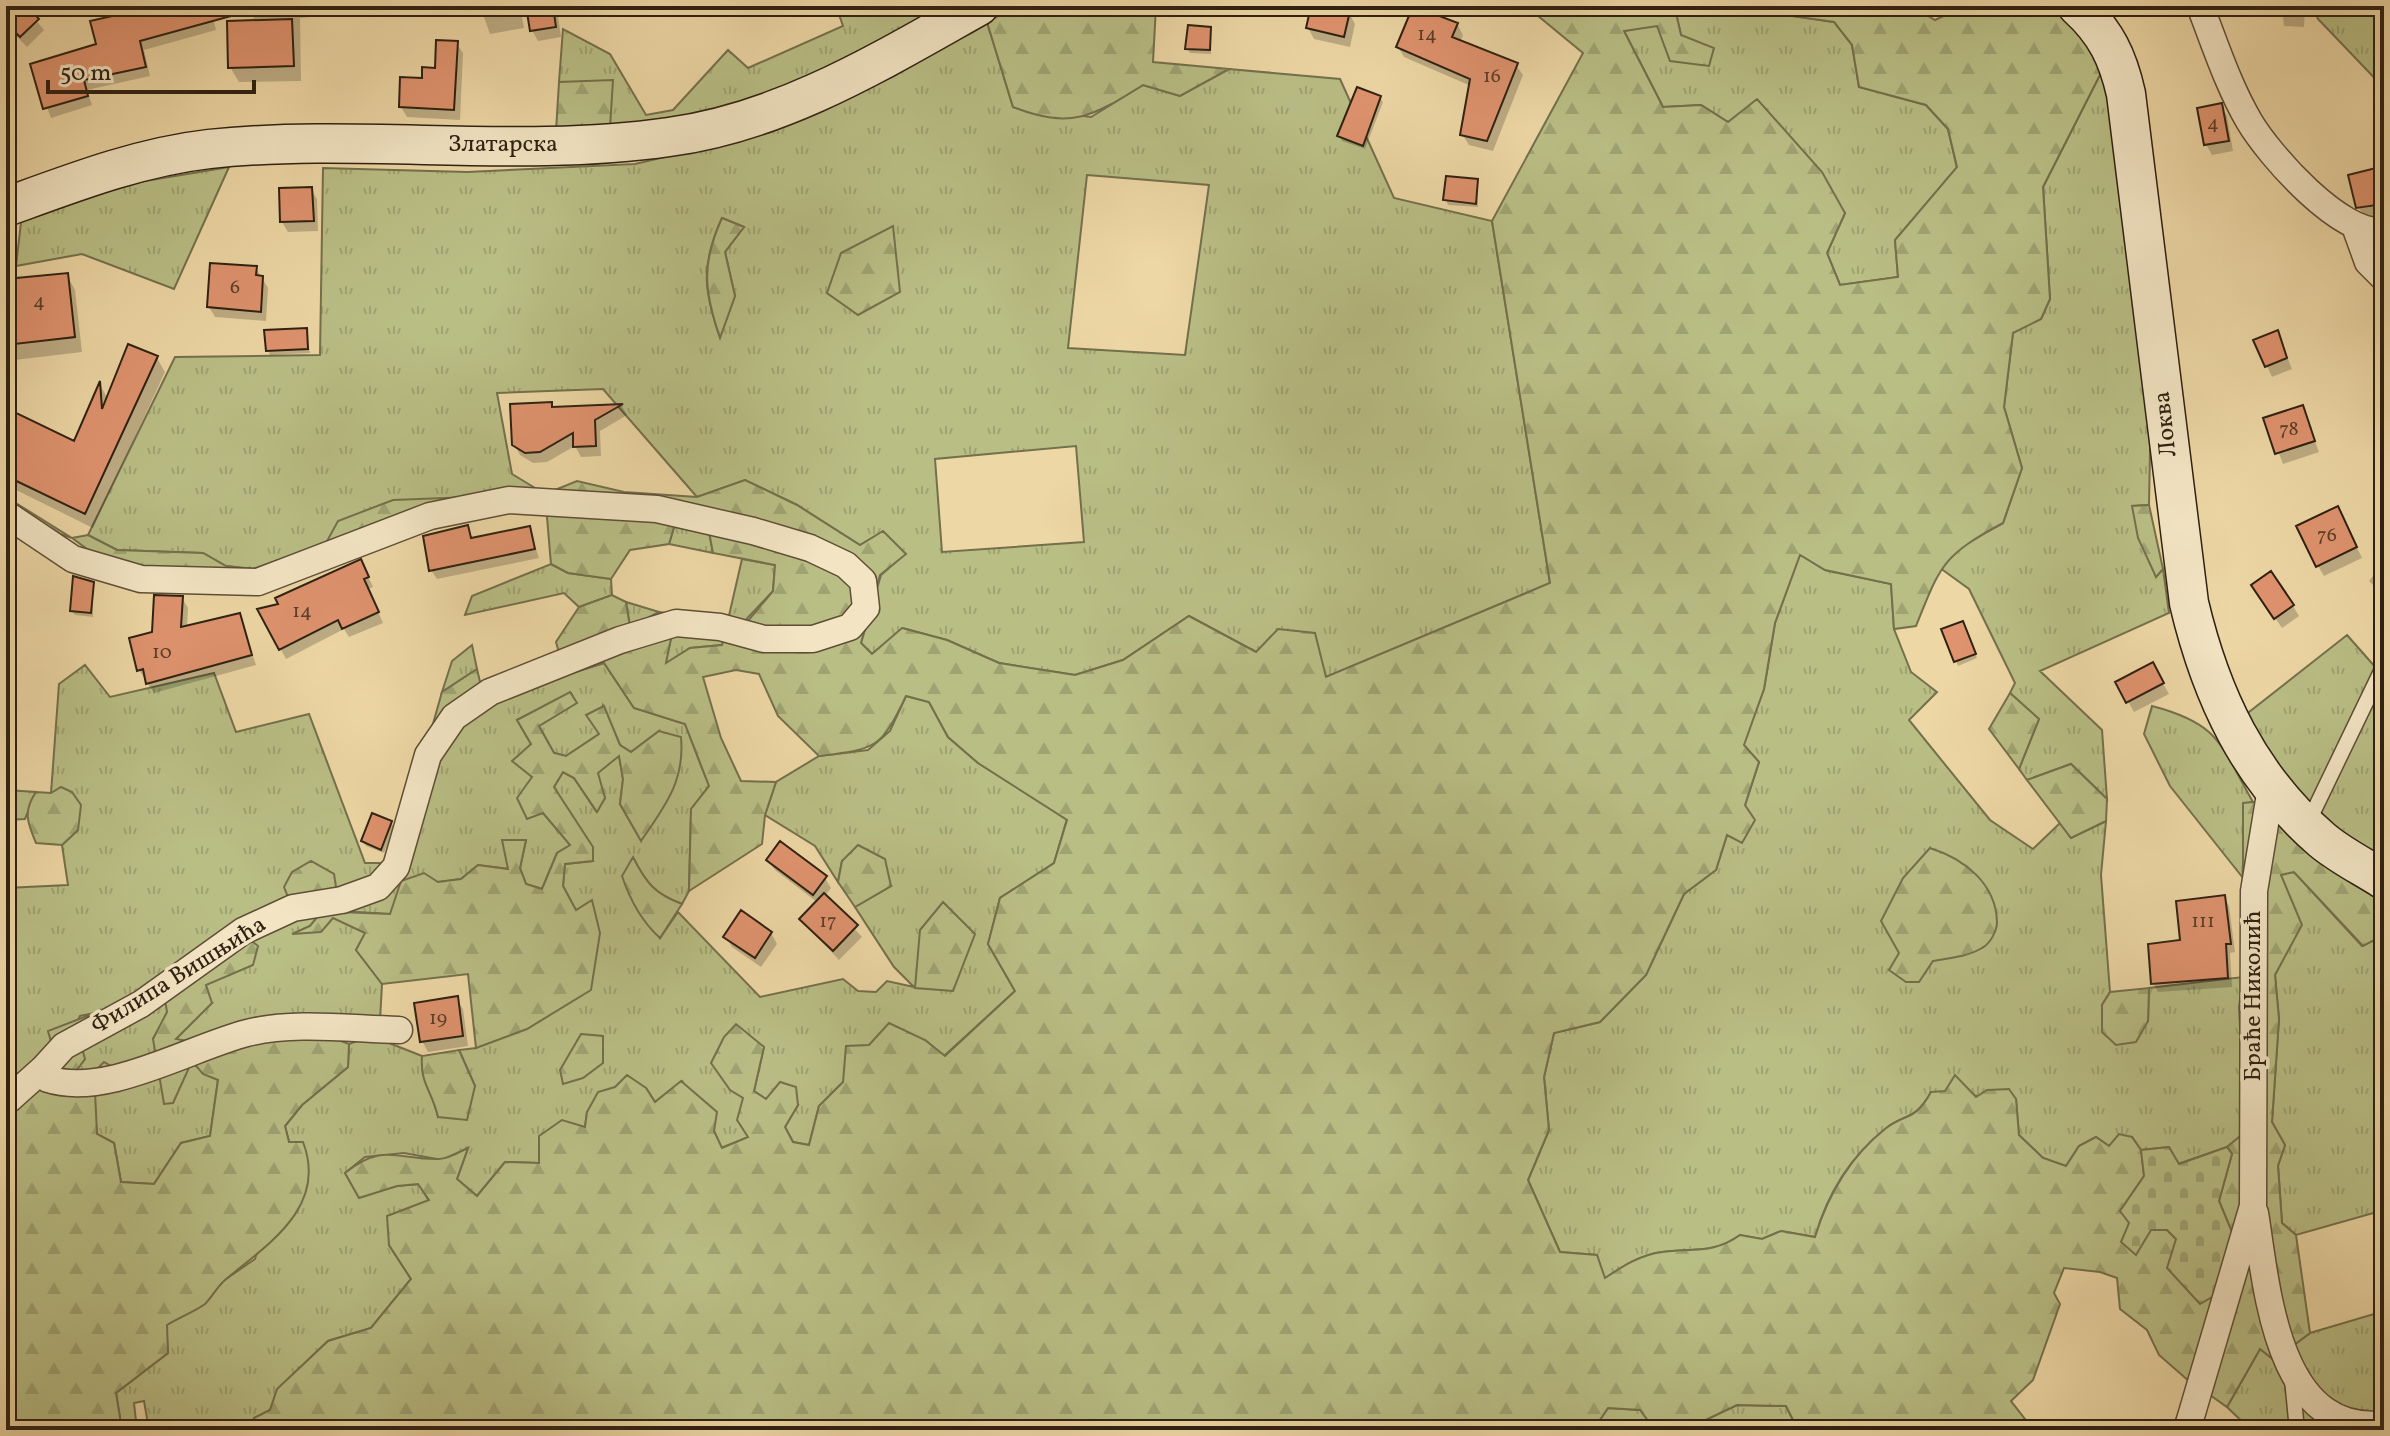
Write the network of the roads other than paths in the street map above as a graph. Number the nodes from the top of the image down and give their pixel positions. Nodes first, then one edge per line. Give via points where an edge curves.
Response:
1 (979, 6) edge
2 (2077, 6) edge
3 (2200, 6) edge
4 (6, 207) edge
5 (2355, 226) junction
6 (2384, 231) edge
7 (2384, 278) edge
8 (6, 514) edge
9 (2384, 665) edge
10 (2271, 788) junction
11 (2307, 825) junction
12 (2384, 880) edge
13 (399, 1030) dead end
14 (44, 1068) junction
15 (6, 1102) edge
16 (2253, 1206) junction
17 (2292, 1378) junction
18 (2384, 1424) edge
19 (2187, 1430) edge
20 (2297, 1430) edge

1 - 4 main road, Златарска via 778,111 671,137 573,145 312,144 206,150 104,172
2 - 10 main road, Локва via 2114,51 2126,94 2196,633 2221,706
3 - 5 street via 2249,122 2291,174
5 - 6 street
5 - 7 street via 2368,262
8 - 14 street, Филипа Вишњића via 73,559 141,579 258,582 430,516 509,500 657,509 753,531 846,565 863,581 866,608 850,627 813,639 764,639 676,623 490,692 454,717 428,755 396,867 378,887 293,908 243,931 141,1004 64,1046
9 - 11 lane
10 - 11 main road, Локва
10 - 16 street, Браће Николић via 2254,891
11 - 12 main road, Локва
13 - 14 street via 295,1027 248,1033 96,1083 67,1085 48,1079
14 - 15 street, Филипа Вишњића
16 - 17 street, Браће Николић via 2267,1288
16 - 19 street, Браће Николић
17 - 18 street, Браће Николић via 2321,1409 2350,1423
17 - 20 lane

